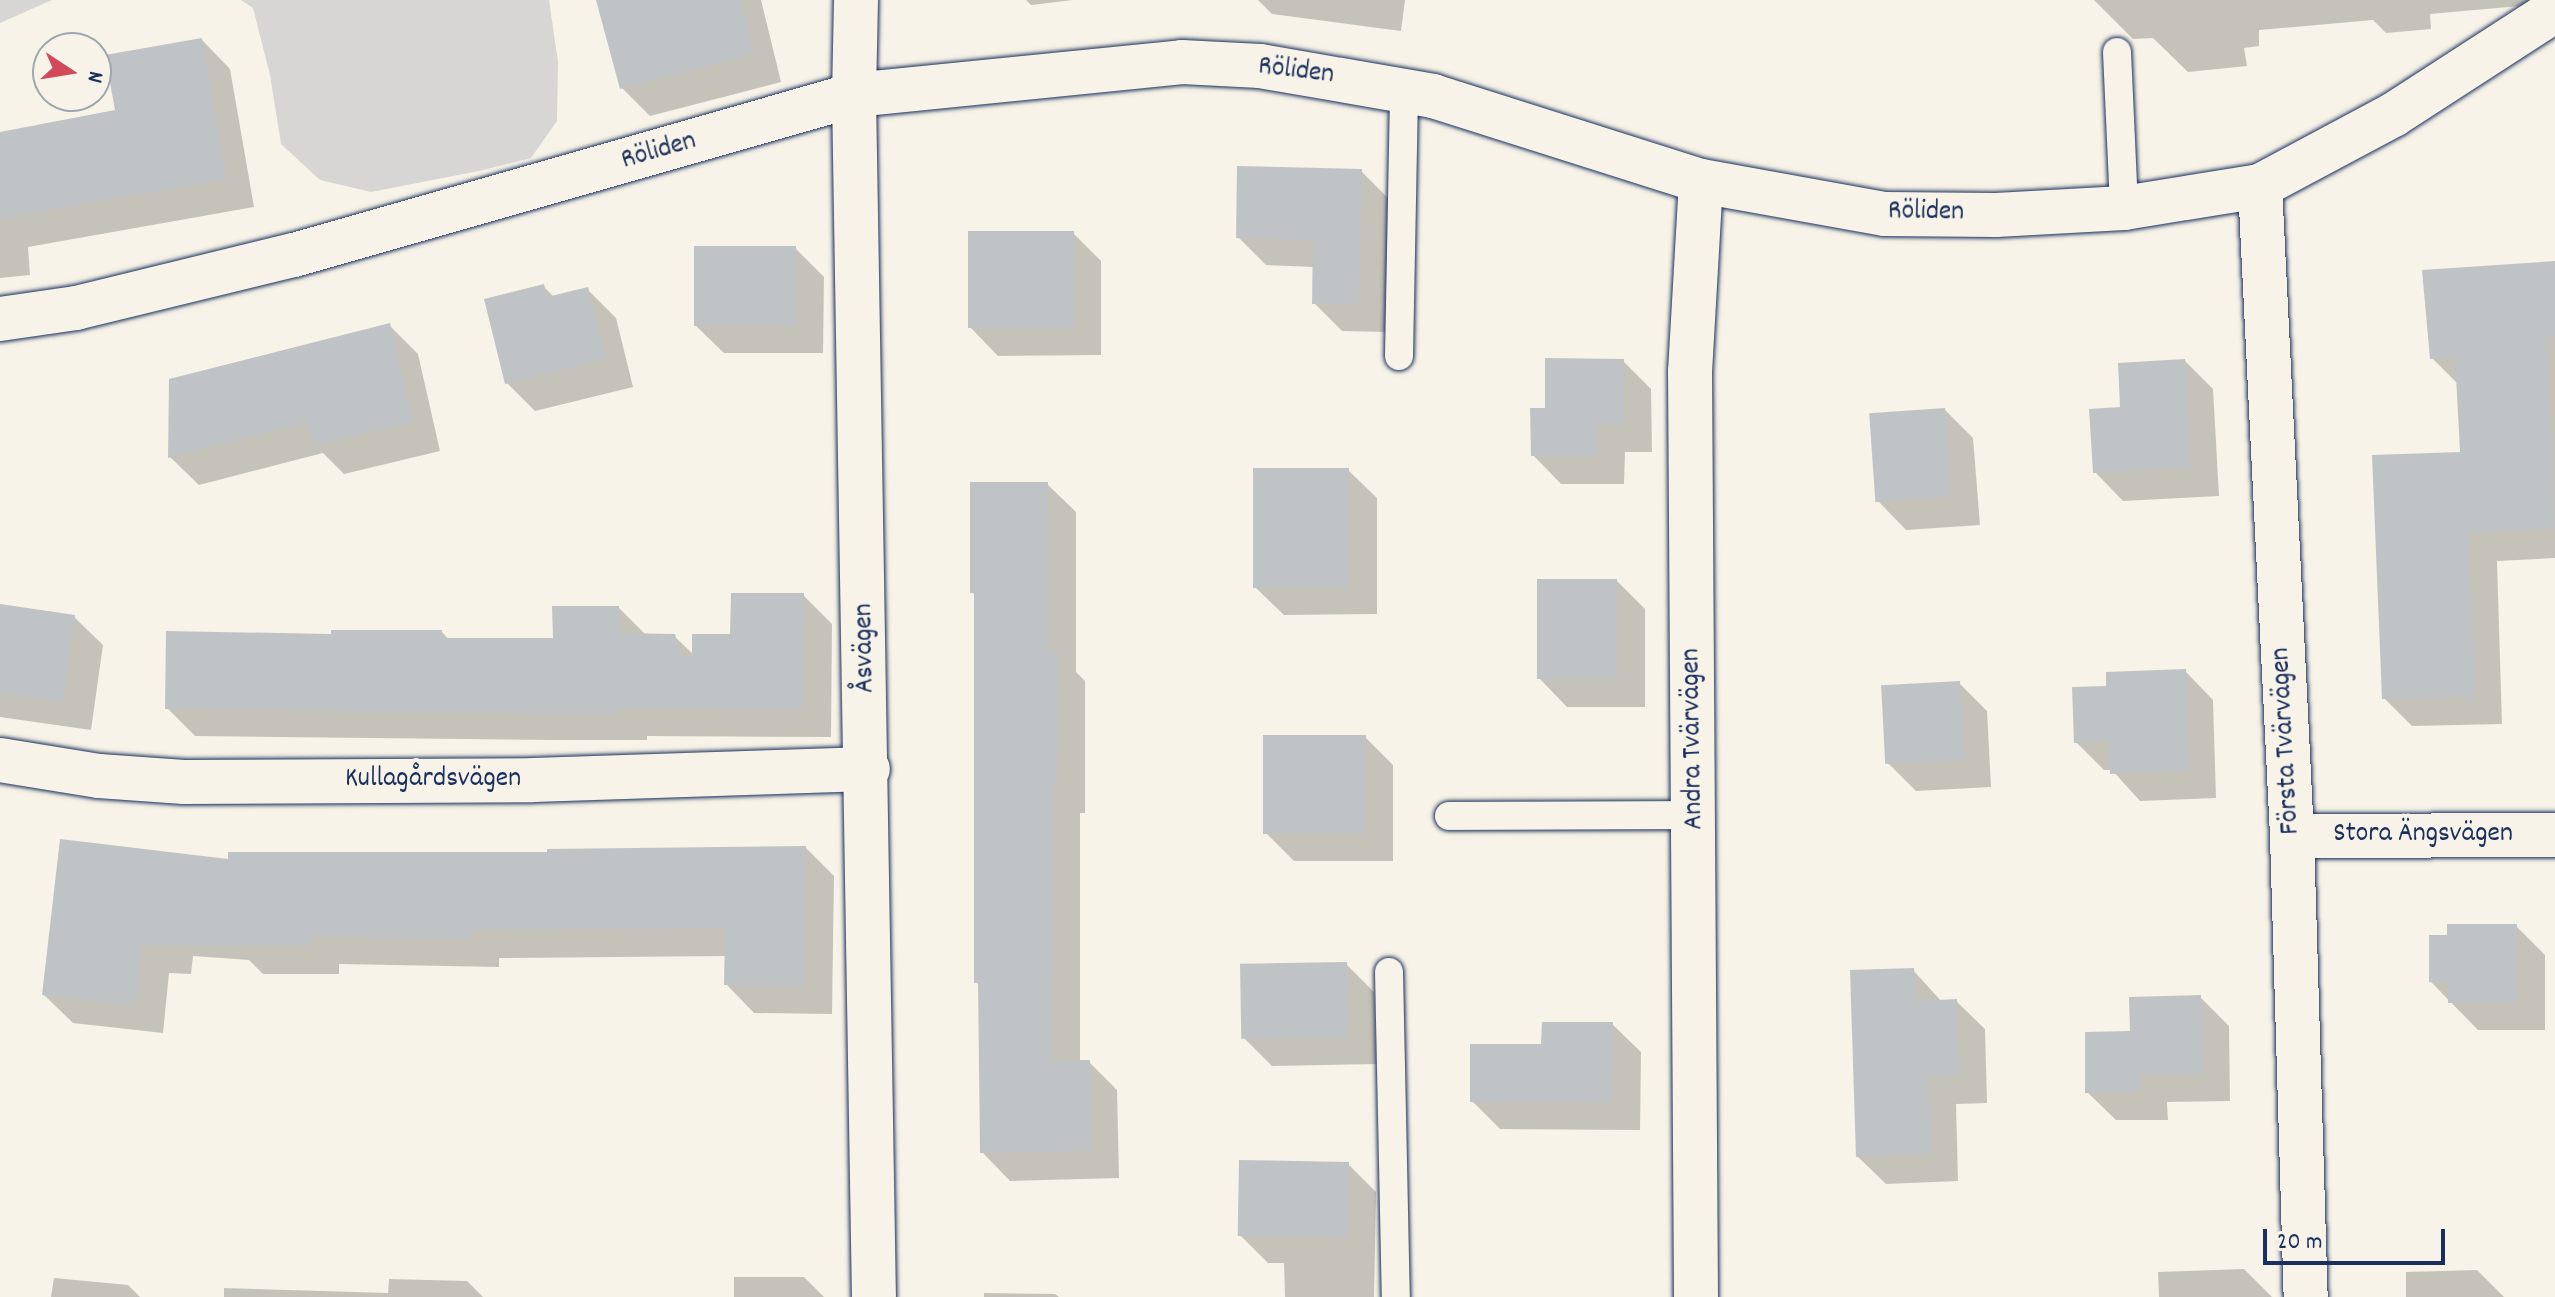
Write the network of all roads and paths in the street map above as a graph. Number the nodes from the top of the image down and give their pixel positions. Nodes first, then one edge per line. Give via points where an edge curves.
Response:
1 (856, 0) edge
2 (2555, 10) edge
3 (2117, 52) dead end
4 (1404, 89) junction
5 (854, 95) junction
6 (1701, 181) junction
7 (2260, 186) junction
8 (2124, 208) junction
9 (0, 319) edge
10 (1399, 356) dead end
11 (0, 760) edge
12 (868, 769) junction
13 (1695, 815) junction
14 (1449, 816) dead end
15 (2555, 835) edge
16 (2292, 836) junction
17 (1389, 972) dead end
18 (874, 1297) edge
19 (1396, 1297) edge
20 (1696, 1297) edge
21 (2306, 1297) edge

1 - 5 street, Åsvägen
2 - 7 street, Röliden via 2393,115
3 - 8 lane
4 - 5 street, Röliden via 1260,66 1182,62
4 - 6 street, Röliden
4 - 10 lane
5 - 9 street, Röliden via 294,255 76,308
5 - 12 street, Åsvägen
6 - 8 street, Röliden via 1885,214
6 - 13 street, Andra Tvärvägen via 1690,372
7 - 8 street, Röliden
7 - 16 street, Första Tvärvägen
11 - 12 street, Kullagårdsvägen via 99,776 184,782 533,780
12 - 18 street, Åsvägen
13 - 14 lane
13 - 20 street, Andra Tvärvägen
15 - 16 street, Stora Ängsvägen
16 - 21 street, Första Tvärvägen
17 - 19 lane

